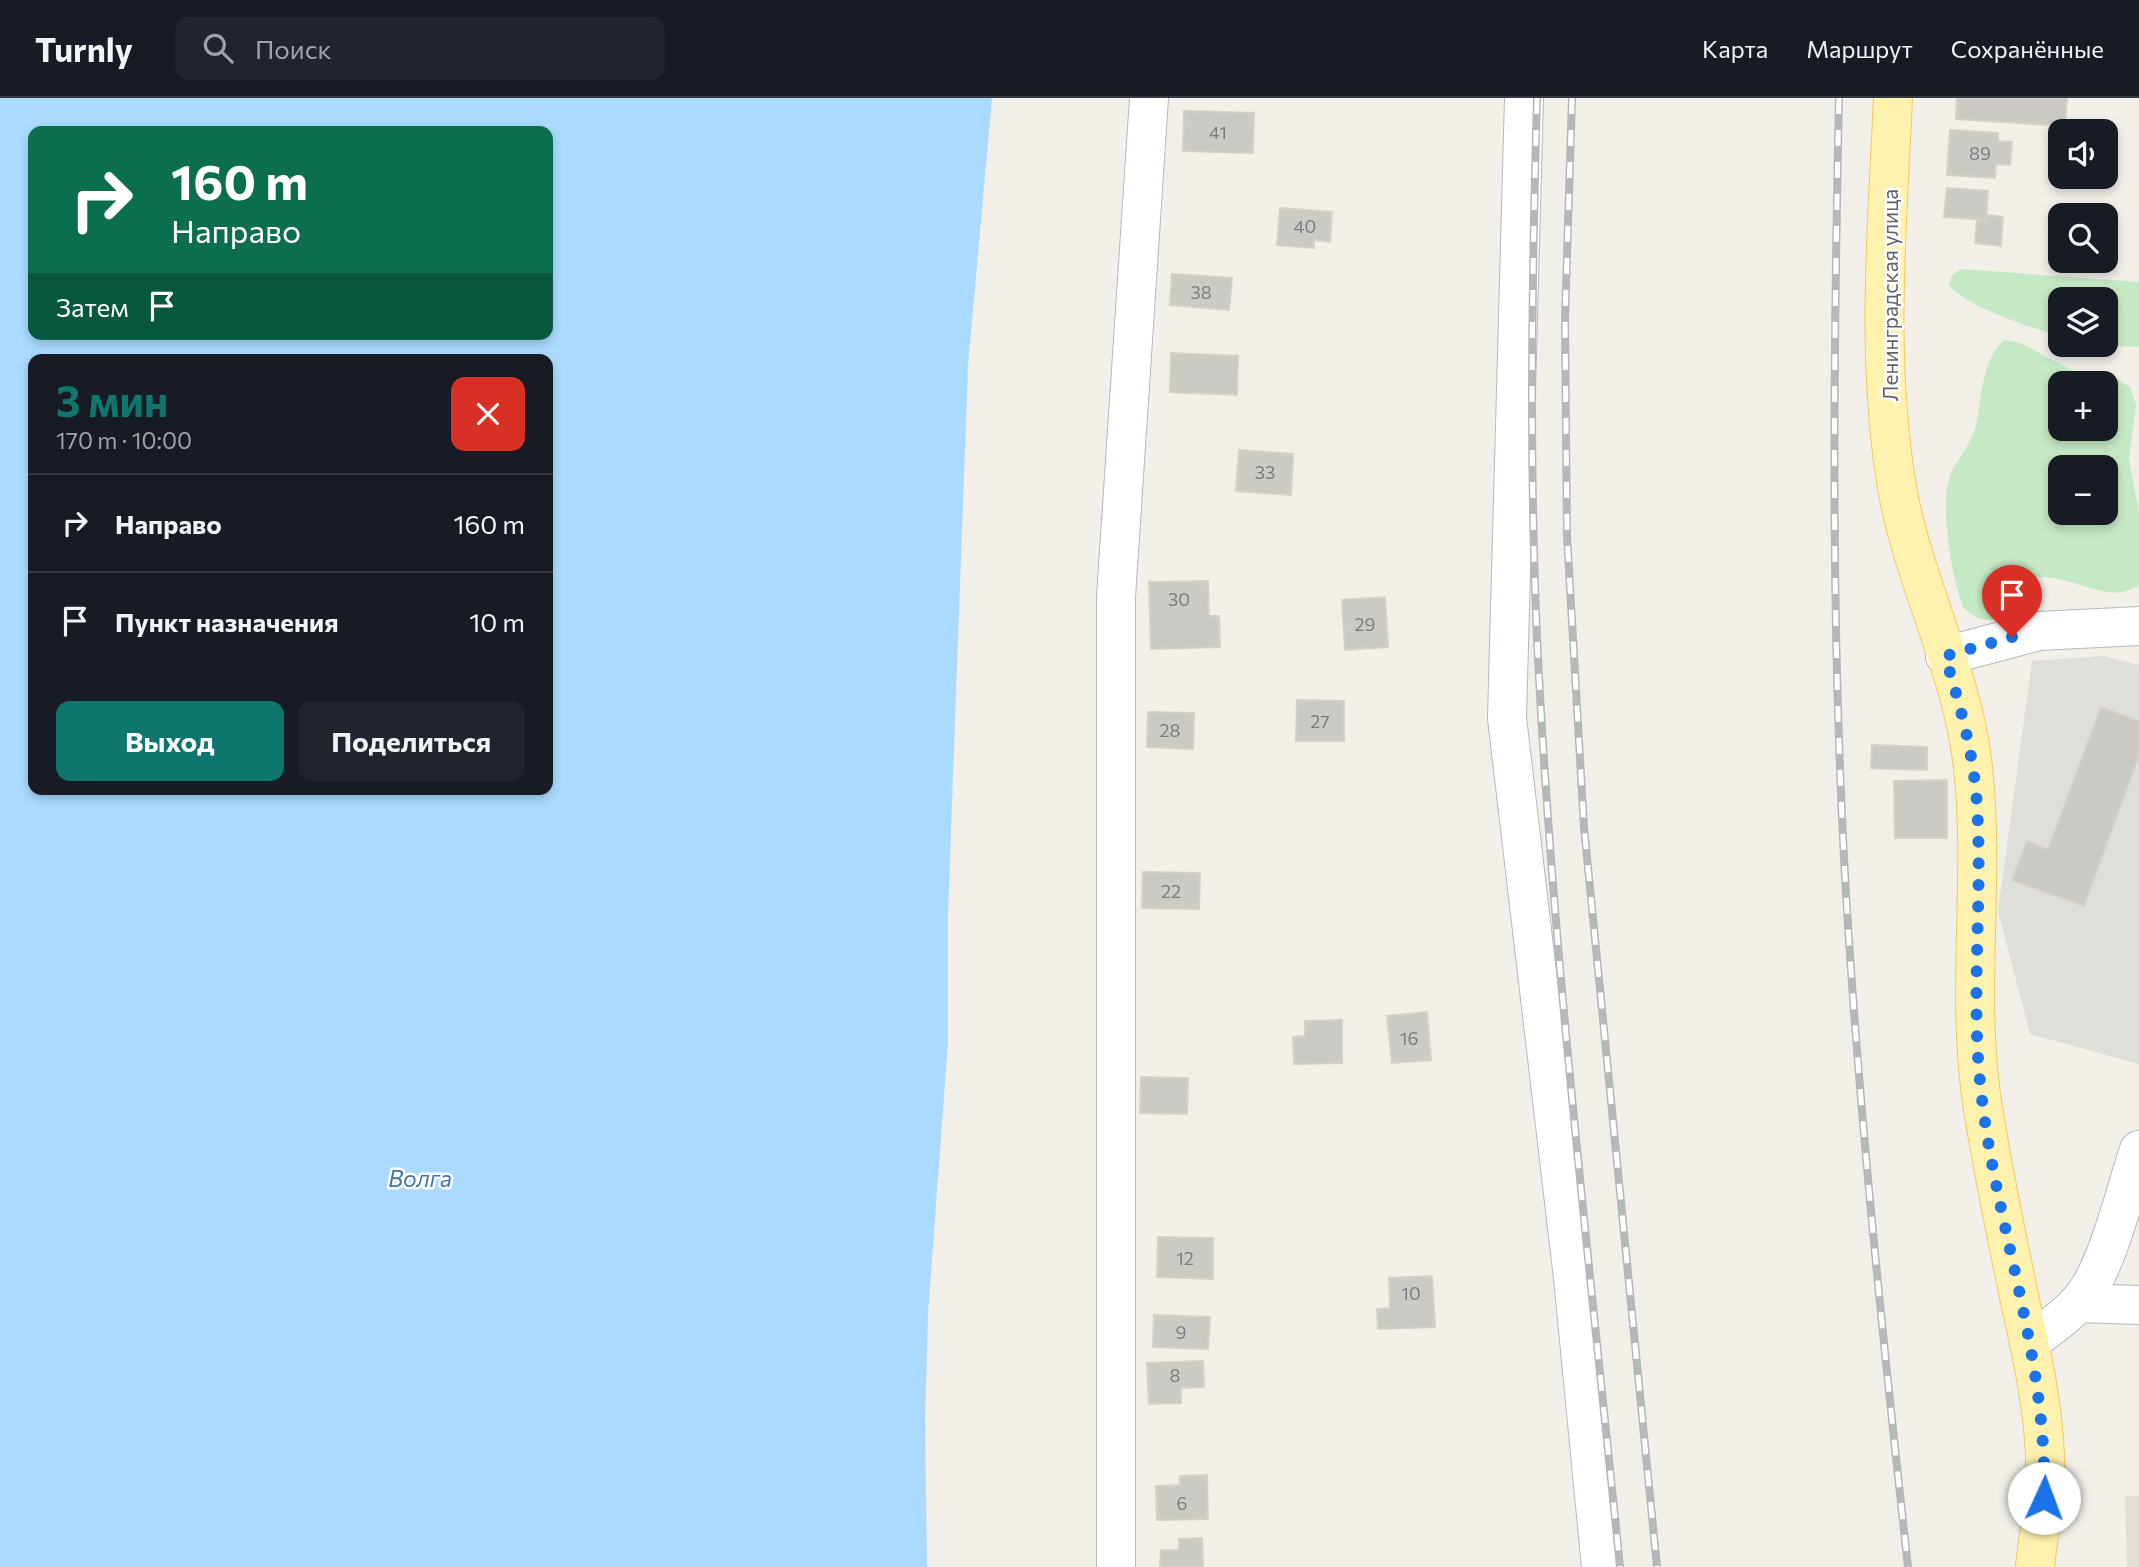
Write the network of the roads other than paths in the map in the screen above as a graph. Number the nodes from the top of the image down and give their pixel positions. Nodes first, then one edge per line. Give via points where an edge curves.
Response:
1 (1149, 98) edge
2 (1524, 98) edge
3 (1893, 98) edge
4 (2139, 626) edge
5 (1945, 656) junction
6 (2139, 1150) edge
7 (2078, 1303) junction
8 (2139, 1305) edge
9 (2029, 1343) junction
10 (1116, 1567) edge
11 (1601, 1567) edge
12 (2035, 1567) edge

1 - 10 street via 1116,597
2 - 11 street via 1507,718 1573,1278
3 - 5 main road, Ленинградская улица via 1885,261 1886,390 1899,497
4 - 5 street via 2039,631
5 - 9 main road, Ленинградская улица via 1971,754 1977,804 1980,1089
6 - 7 street via 2101,1262
7 - 8 street
7 - 9 street
9 - 12 main road, Ленинградская улица via 2045,1456

